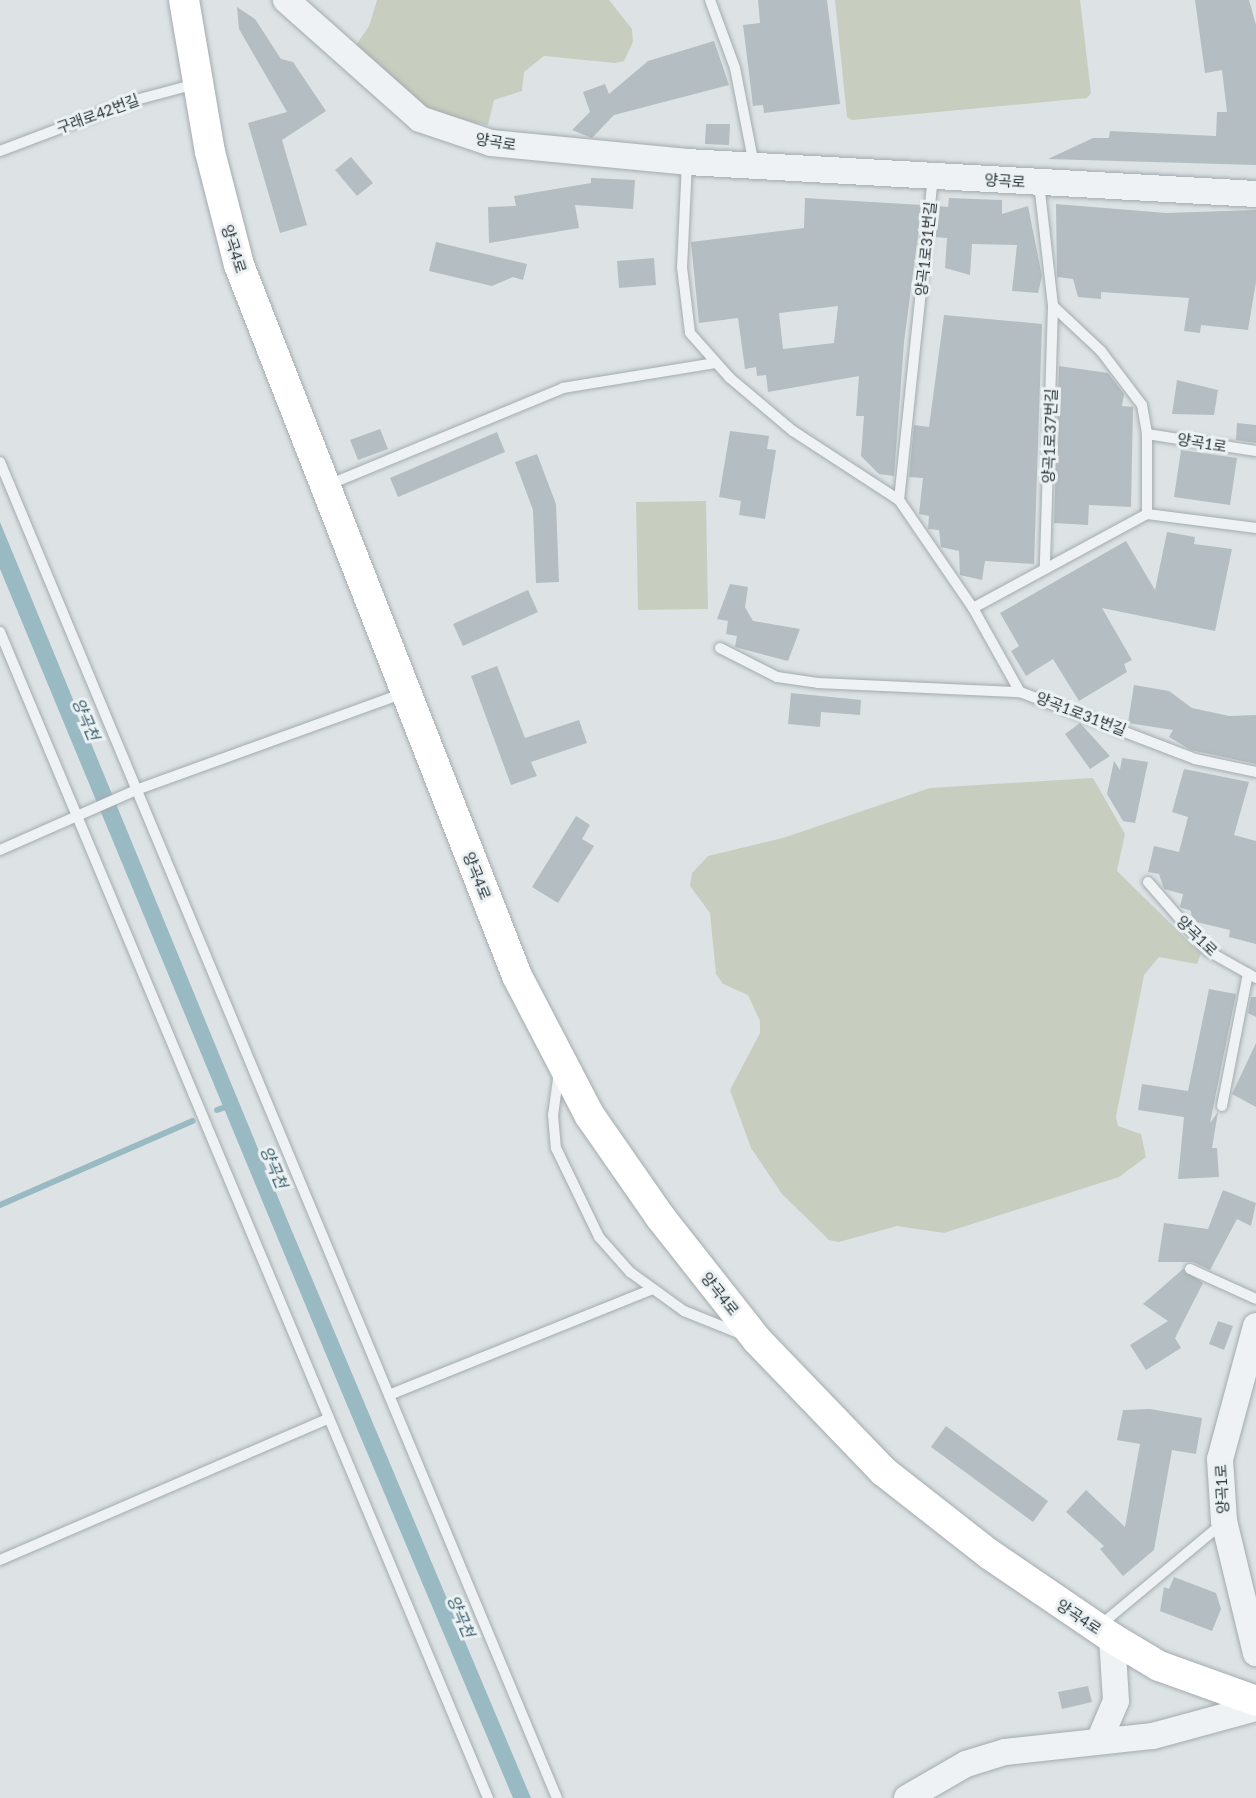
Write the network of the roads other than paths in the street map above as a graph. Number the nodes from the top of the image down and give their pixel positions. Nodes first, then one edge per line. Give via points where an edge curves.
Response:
1 (286, 0) edge
2 (710, 0) edge
3 (181, 5) edge
4 (199, 83) junction
5 (0, 152) edge
6 (687, 162) junction
7 (754, 165) junction
8 (933, 177) junction
9 (1039, 183) junction
10 (1256, 194) edge
11 (1053, 306) junction
12 (715, 363) junction
13 (1147, 434) junction
14 (1256, 451) edge
15 (0, 462) edge
16 (325, 487) junction
17 (898, 500) junction
18 (1147, 514) junction
19 (1256, 528) edge
20 (1045, 567) junction
21 (973, 608) junction
22 (0, 632) edge
23 (720, 648) dead end
24 (1020, 692) junction
25 (404, 693) junction
26 (1256, 772) edge
27 (136, 790) junction
28 (76, 815) junction
29 (0, 850) edge
30 (1148, 882) dead end
31 (1252, 976) edge
32 (560, 1066) junction
33 (1222, 1106) dead end
34 (1190, 1269) dead end
35 (652, 1288) junction
36 (1256, 1299) edge
37 (1256, 1326) edge
38 (757, 1340) junction
39 (389, 1395) junction
40 (329, 1418) junction
41 (1224, 1521) junction
42 (0, 1560) edge
43 (1104, 1633) junction
44 (1256, 1653) edge
45 (1256, 1701) edge
46 (1256, 1708) edge
47 (1099, 1741) junction
48 (488, 1798) edge
49 (557, 1798) edge
50 (907, 1798) edge

1 - 6 street, 양곡로 via 383,91 439,128 491,143
2 - 7 lane via 735,68
3 - 4 main road, 양곡4로
4 - 5 lane, 구래로42번길 via 132,101
4 - 16 main road, 양곡4로 via 239,266
6 - 7 street, 양곡로
6 - 12 lane, 양곡1로31번길 via 684,309 690,333
7 - 8 street, 양곡로
8 - 9 street, 양곡로
8 - 17 lane, 양곡1로31번길
9 - 10 street, 양곡로
9 - 11 lane, 양곡1로37번길
11 - 13 lane via 1129,385 1142,405
11 - 20 lane, 양곡1로37번길
12 - 16 lane via 563,388
12 - 17 lane, 양곡1로31번길 via 793,431
13 - 14 lane, 양곡1로
13 - 18 lane
15 - 27 lane
16 - 25 main road, 양곡4로
17 - 21 lane, 양곡1로31번길
18 - 19 lane
18 - 20 lane
20 - 21 lane
21 - 24 lane, 양곡1로31번길
22 - 28 lane
23 - 24 lane via 777,677 818,683
24 - 26 lane, 양곡1로31번길 via 1195,759
25 - 27 lane
25 - 32 main road, 양곡4로 via 517,976
27 - 28 lane
27 - 39 lane
28 - 29 lane
28 - 40 lane
30 - 31 lane, 양곡1로 via 1208,951
31 - 33 lane
32 - 35 lane via 552,1132 562,1162 604,1244
32 - 38 main road, 양곡4로 via 661,1218
34 - 36 lane
35 - 38 lane via 705,1324
35 - 39 lane
37 - 41 street, 양곡1로 via 1220,1459
38 - 43 main road, 양곡4로 via 883,1471 937,1516
39 - 49 lane
40 - 42 lane
40 - 48 lane
41 - 43 lane
41 - 44 street, 양곡1로
43 - 45 main road, 양곡4로 via 1159,1666
43 - 47 street via 1116,1701
46 - 47 street via 1153,1736
47 - 50 street via 1005,1752 966,1764

